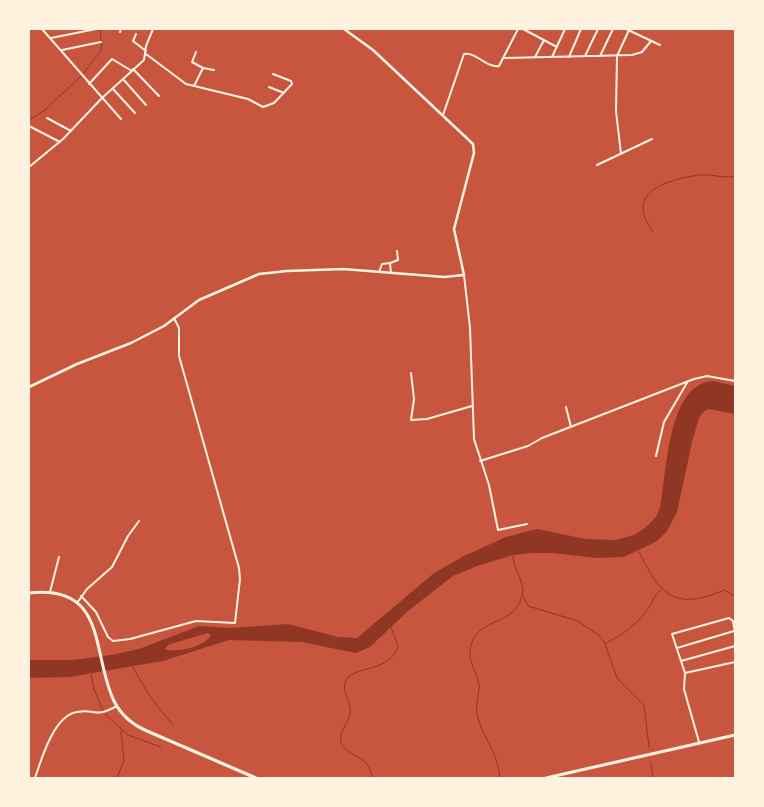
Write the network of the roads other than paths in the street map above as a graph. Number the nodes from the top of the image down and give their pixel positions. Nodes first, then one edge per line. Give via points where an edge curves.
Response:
1 (42, 29) edge
2 (96, 29) edge
3 (121, 29) edge
4 (154, 29) edge
5 (344, 29) edge
6 (518, 29) edge
7 (523, 29) edge
8 (565, 29) edge
9 (581, 29) edge
10 (598, 29) edge
11 (613, 29) edge
12 (628, 30) edge
13 (349, 31) edge
14 (120, 32) dead end
15 (136, 34) dead end
16 (51, 38) junction
17 (544, 40) junction
18 (651, 41) junction
19 (101, 42) dead end
20 (660, 45) dead end
21 (557, 47) junction
22 (62, 50) junction
23 (146, 52) junction
24 (196, 52) dead end
25 (600, 56) junction
26 (617, 56) junction
27 (535, 57) junction
28 (552, 57) junction
29 (569, 57) junction
30 (584, 57) junction
31 (505, 58) junction
32 (203, 68) junction
33 (132, 70) junction
34 (214, 70) dead end
35 (273, 74) dead end
36 (123, 79) junction
37 (89, 84) junction
38 (194, 86) junction
39 (269, 87) dead end
40 (113, 88) junction
41 (284, 93) junction
42 (159, 96) dead end
43 (102, 98) junction
44 (146, 106) dead end
45 (135, 113) dead end
46 (443, 115) junction
47 (46, 118) dead end
48 (122, 119) dead end
49 (29, 126) edge
50 (71, 131) junction
51 (652, 139) dead end
52 (60, 142) junction
53 (620, 154) junction
54 (598, 165) dead end
55 (29, 167) edge
56 (397, 251) dead end
57 (390, 263) junction
58 (379, 272) junction
59 (391, 272) junction
60 (464, 275) junction
61 (174, 318) junction
62 (412, 374) dead end
63 (688, 381) junction
64 (735, 381) edge
65 (29, 387) edge
66 (472, 406) junction
67 (566, 407) dead end
68 (572, 428) junction
69 (656, 456) dead end
70 (480, 461) junction
71 (139, 521) dead end
72 (527, 524) dead end
73 (58, 557) dead end
74 (50, 592) junction
75 (29, 593) edge
76 (81, 596) junction
77 (77, 603) junction
78 (735, 632) edge
79 (735, 647) edge
80 (677, 648) junction
81 (681, 661) junction
82 (685, 674) junction
83 (117, 706) junction
84 (735, 735) edge
85 (700, 743) junction
86 (35, 778) edge
87 (256, 778) edge
88 (546, 778) edge

1 - 16 street
2 - 16 street
3 - 14 street
4 - 23 street
5 - 13 street
6 - 31 street
7 - 17 street
8 - 21 street
9 - 29 street
10 - 30 street
11 - 25 street
12 - 18 street
12 - 26 street
13 - 46 street
15 - 23 street via 134,43
16 - 22 street
17 - 21 street
17 - 27 street
18 - 20 street
18 - 26 street via 638,54
19 - 22 street
21 - 28 street
22 - 37 street
23 - 33 street via 144,60
23 - 38 street via 181,81
24 - 32 street via 192,62
25 - 26 street
25 - 30 street
26 - 53 street via 616,111
27 - 28 street
27 - 31 street
28 - 29 street
29 - 30 street
31 - 46 street via 502,64 494,67 469,53 464,54
32 - 34 street
32 - 38 street
33 - 36 street
33 - 37 street via 112,59
33 - 42 street
35 - 41 street via 291,81
36 - 40 street
36 - 44 street
37 - 43 street
38 - 41 street via 248,99 263,108
39 - 41 street
40 - 43 street
40 - 45 street
43 - 48 street
43 - 50 street
46 - 60 street via 474,146 454,229
47 - 50 street
49 - 52 street
50 - 52 street
51 - 53 street
52 - 55 street
53 - 54 street
56 - 57 street via 398,260
57 - 58 street via 382,264
57 - 59 street
58 - 59 street
58 - 61 street via 314,270 259,274 199,300
59 - 60 street via 444,277
60 - 66 street via 470,328
61 - 65 street via 131,343 76,364
61 - 76 street via 179,328 179,356 239,568 235,623 196,621 113,641 96,612
62 - 66 street via 414,400 411,420
63 - 64 street via 707,376
63 - 68 street
63 - 69 street via 664,422
66 - 70 street via 474,439
67 - 68 street
68 - 70 street
70 - 72 street via 489,485 498,530
71 - 76 street via 112,567
73 - 74 street
74 - 75 highway
74 - 77 highway
76 - 77 street
77 - 83 highway via 93,623
78 - 80 street
78 - 80 street via 729,618 672,634
79 - 81 street
79 - 82 street via 735,662
80 - 81 street
81 - 82 street
82 - 85 street via 684,689
83 - 86 street via 102,714 82,711 69,715 44,749
83 - 87 highway via 139,728
84 - 85 highway
85 - 88 highway

